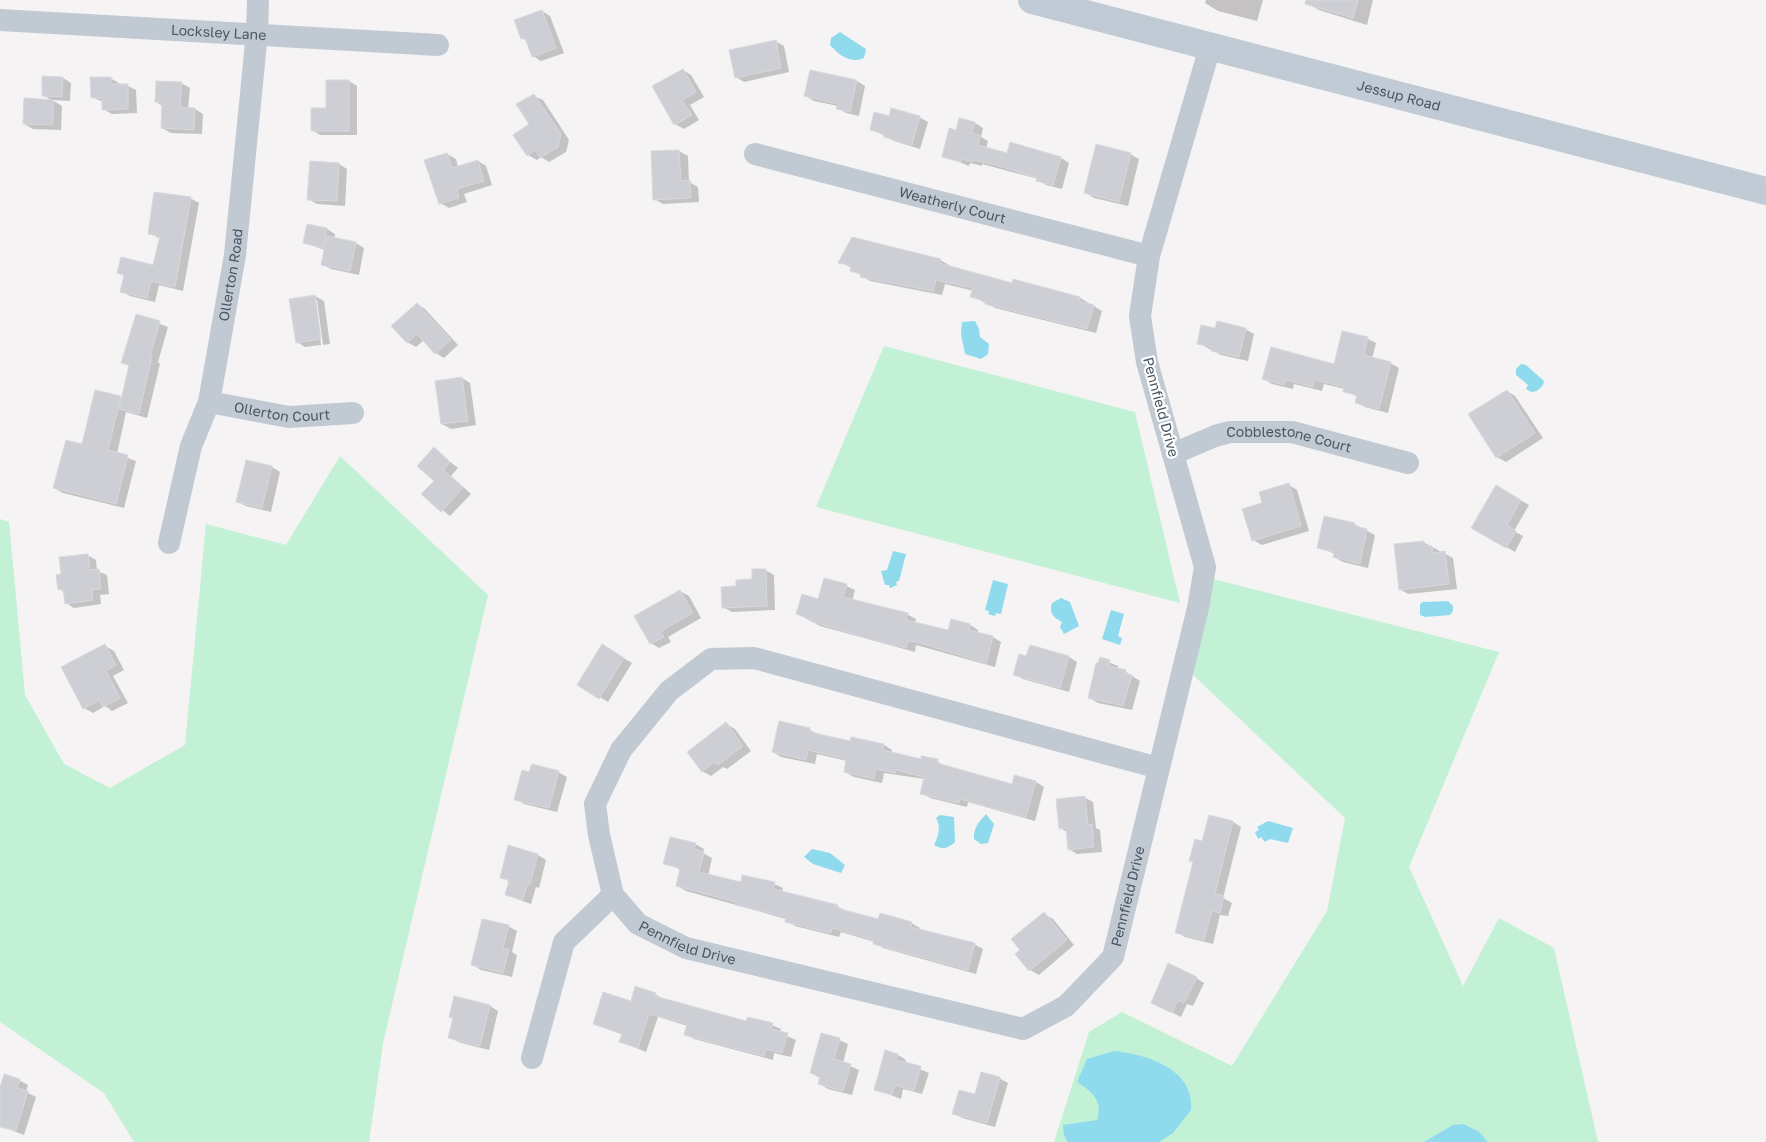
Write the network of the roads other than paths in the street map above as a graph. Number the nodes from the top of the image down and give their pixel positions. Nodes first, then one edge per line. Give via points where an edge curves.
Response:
1 (258, 0) edge
2 (1032, 0) edge
3 (0, 20) edge
4 (257, 33) junction
5 (438, 45) dead end
6 (1210, 47) junction
7 (755, 154) dead end
8 (1766, 191) edge
9 (1149, 256) junction
10 (210, 402) junction
11 (354, 413) dead end
12 (1173, 454) junction
13 (1408, 463) dead end
14 (168, 543) dead end
15 (1159, 768) junction
16 (613, 895) junction
17 (532, 1058) dead end

1 - 4 street, Ollerton Road
2 - 6 street, Jessup Road
3 - 4 street, Locksley Lane
4 - 5 street, Locksley Lane
4 - 10 street, Ollerton Road via 235,255
6 - 8 street, Jessup Road
6 - 9 street, Pennfield Drive
7 - 9 street, Weatherly Court
9 - 12 street, Pennfield Drive via 1140,316 1147,362
10 - 11 street, Ollerton Court via 289,417
10 - 14 street, Ollerton Road via 191,446
12 - 13 street, Cobblestone Court via 1230,432 1292,432
12 - 15 street, Pennfield Drive via 1205,567
15 - 16 street, Pennfield Drive via 754,658 711,659 669,691 620,750 595,804
15 - 16 street, Pennfield Drive via 1113,956 1066,1006 1023,1028 686,948 638,924
16 - 17 street via 564,942

